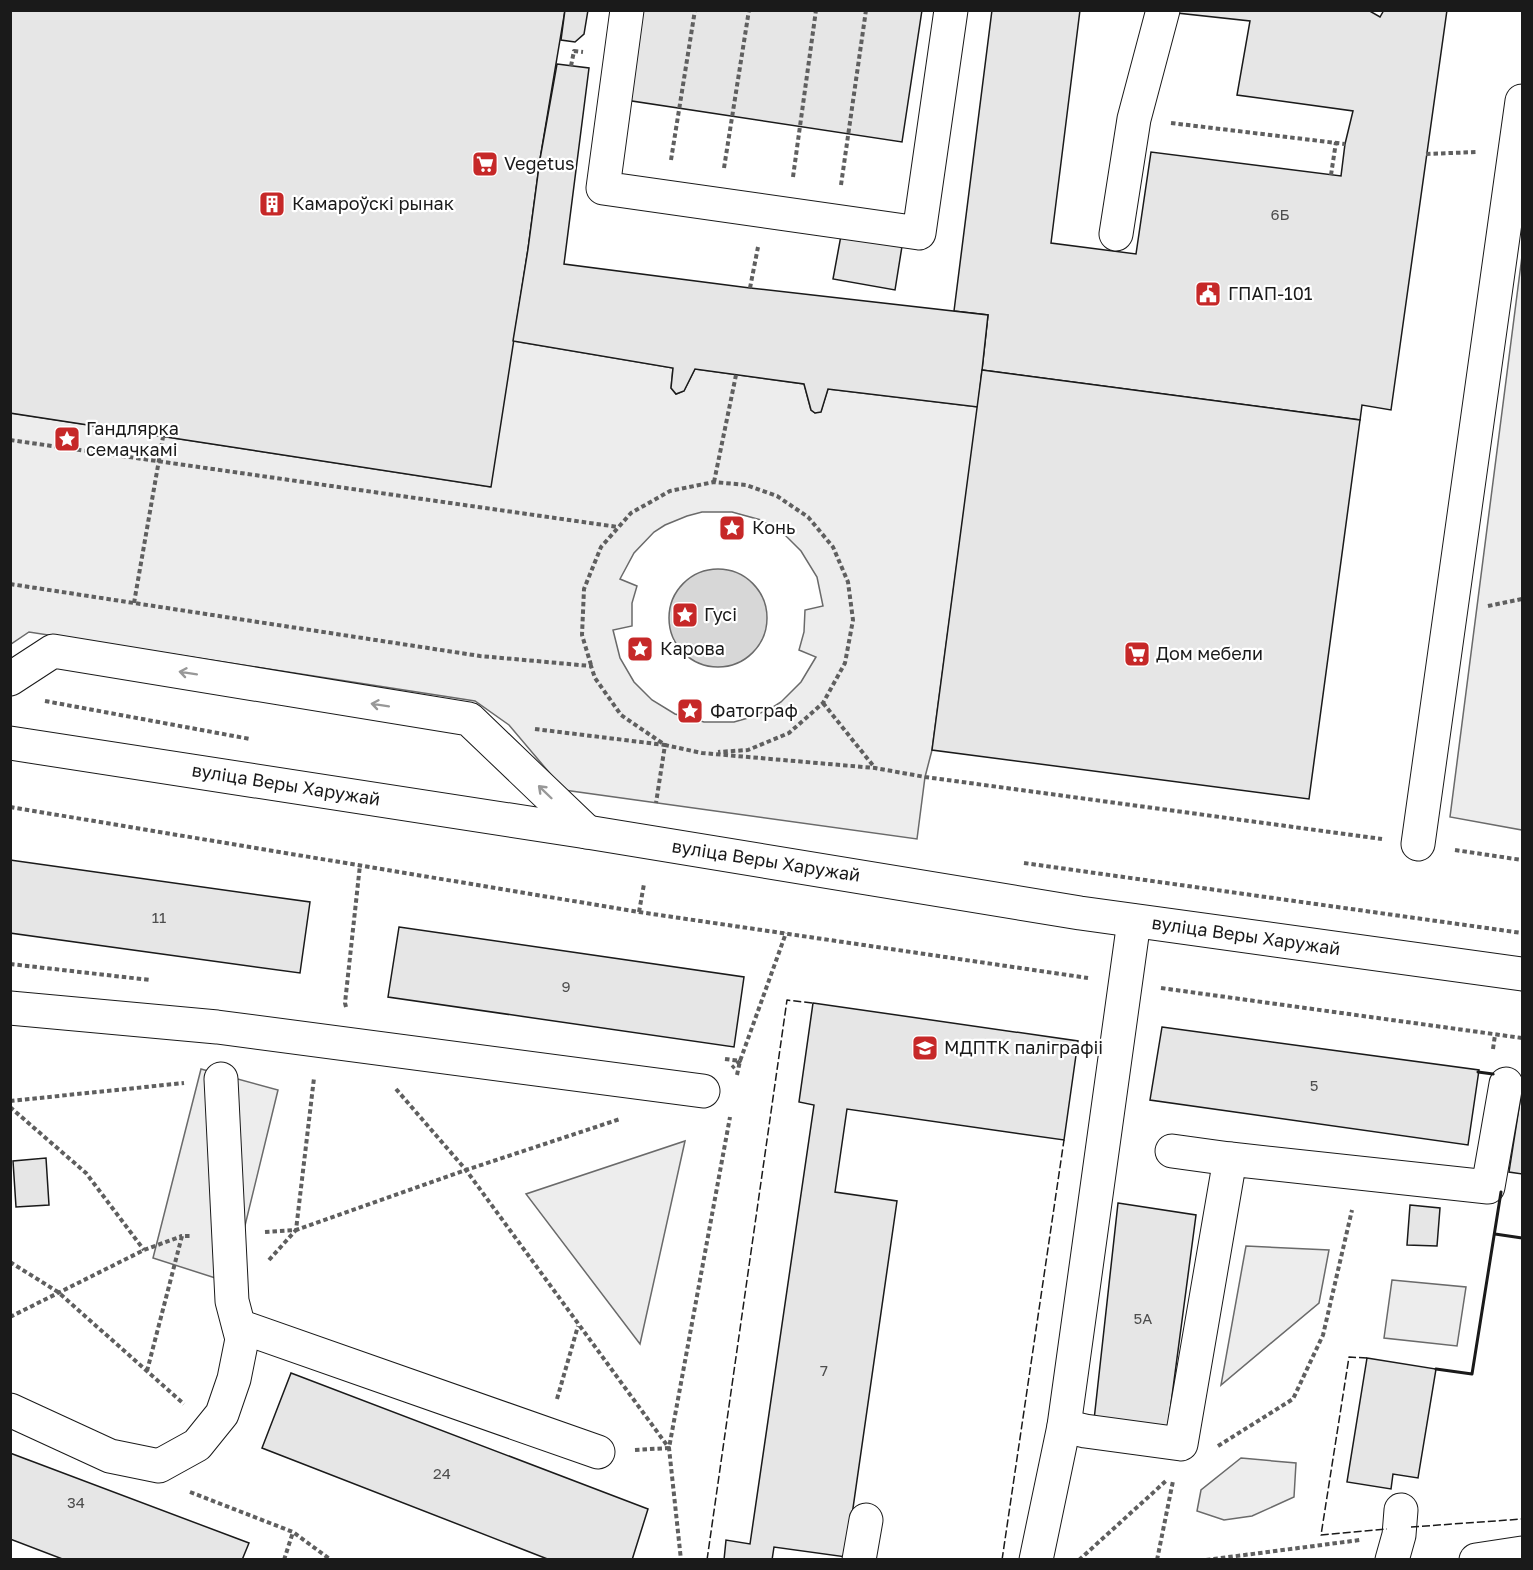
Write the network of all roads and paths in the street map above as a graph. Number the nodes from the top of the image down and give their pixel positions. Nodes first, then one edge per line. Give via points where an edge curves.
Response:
1 (627, 10) edge
2 (695, 10) edge
3 (749, 10) edge
4 (816, 10) edge
5 (951, 10) edge
6 (1162, 10) edge
7 (1522, 101) edge
8 (1134, 119) junction
9 (1336, 142) junction
10 (1345, 144) dead end
11 (1516, 150) junction
12 (1426, 154) dead end
13 (1332, 175) dead end
14 (666, 197) junction
15 (719, 204) junction
16 (788, 214) junction
17 (1116, 234) dead end
18 (736, 375) dead end
19 (163, 437) dead end
20 (10, 440) edge
21 (158, 461) junction
22 (714, 482) junction
23 (619, 527) junction
24 (10, 585) edge
25 (134, 603) junction
26 (591, 666) junction
27 (10, 679) edge
28 (823, 703) junction
29 (531, 728) dead end
30 (10, 743) edge
31 (664, 745) junction
32 (702, 753) junction
33 (875, 768) junction
34 (656, 803) dead end
35 (10, 807) edge
36 (587, 832) junction
37 (1418, 844) junction
38 (1522, 860) edge
39 (1016, 862) dead end
40 (360, 865) junction
41 (644, 884) dead end
42 (639, 912) junction
43 (1134, 921) junction
44 (786, 933) junction
45 (1522, 933) edge
46 (1522, 974) edge
47 (1126, 984) junction
48 (10, 1008) edge
49 (1495, 1035) junction
50 (1522, 1038) edge
51 (318, 1040) junction
52 (359, 1046) junction
53 (1493, 1054) dead end
54 (221, 1079) joint
55 (1506, 1084) dead end
56 (735, 1085) dead end
57 (703, 1091) dead end
58 (10, 1101) edge
59 (10, 1107) edge
60 (731, 1108) dead end
61 (1172, 1151) dead end
62 (1230, 1159) junction
63 (1361, 1172) junction
64 (183, 1236) dead end
65 (144, 1250) junction
66 (10, 1262) edge
67 (58, 1292) junction
68 (236, 1314) junction
69 (10, 1317) edge
70 (579, 1325) junction
71 (189, 1408) dead end
72 (10, 1410) edge
73 (1064, 1426) junction
74 (547, 1434) junction
75 (669, 1448) junction
76 (1214, 1448) dead end
77 (598, 1452) joint
78 (866, 1520) dead end
79 (293, 1532) dead end
80 (1397, 1535) edge
81 (1522, 1553) edge
82 (284, 1560) edge
83 (681, 1560) edge
84 (859, 1560) edge
85 (1036, 1560) edge
86 (1079, 1560) edge
87 (1157, 1560) edge
88 (1206, 1560) edge
89 (1476, 1560) edge

1 - 14 main road via 603,188
2 - 14 path
3 - 15 path
4 - 16 path
5 - 16 main road via 919,233
6 - 8 main road
7 - 11 main road
8 - 9 path
8 - 17 main road
9 - 10 path
9 - 13 path
11 - 12 path
11 - 37 main road
14 - 15 main road
15 - 16 main road
18 - 22 path
19 - 21 path
20 - 21 path
21 - 23 path
21 - 25 path
22 - 23 path via 670,491 631,513
22 - 28 path via 746,485 777,496 808,518 833,547 848,582 853,620 845,663
23 - 26 path via 601,547 584,589 582,635
24 - 25 path
25 - 26 path via 480,656
26 - 31 path via 621,715
36 -> 27 main road via 469,719 53,651
28 - 32 path via 789,733 748,750
28 - 33 path
29 - 31 path
30 - 36 main road, вуліца Веры Харужай
31 - 32 path
31 - 34 path
32 - 33 path
33 - 37 path
35 - 40 path
36 - 43 main road, вуліца Веры Харужай
37 - 38 path
39 - 45 path
40 - 42 path
40 - 52 path via 345,1003
41 - 42 path
42 - 44 path
43 - 46 main road, вуліца Веры Харужай
43 - 47 main road
44 - 47 path
44 - 56 path
47 - 49 path
47 - 73 main road
48 - 51 main road
49 - 50 path
49 - 53 path
51 - 52 main road
51 - 68 path via 296,1230
52 - 57 main road
52 - 70 path via 466,1170
54 - 58 path
54 - 68 main road
55 - 63 main road via 1488,1187
59 - 65 path via 86,1173
60 - 75 path
61 - 62 main road
62 - 63 main road
62 - 73 main road via 1181,1444
63 - 76 path via 1323,1335 1293,1399
64 - 65 path
65 - 67 path
66 - 67 path
67 - 69 path
67 - 71 path
68 - 72 main road via 242,1338 222,1414 197,1445 159,1466 110,1456
68 - 74 main road
70 - 74 path
70 - 75 path
73 - 85 main road
74 - 77 main road
75 - 77 path
75 - 83 path
78 - 84 main road
79 - 82 path
80 - 88 path
81 - 89 main road
86 - 87 path via 1174,1473

